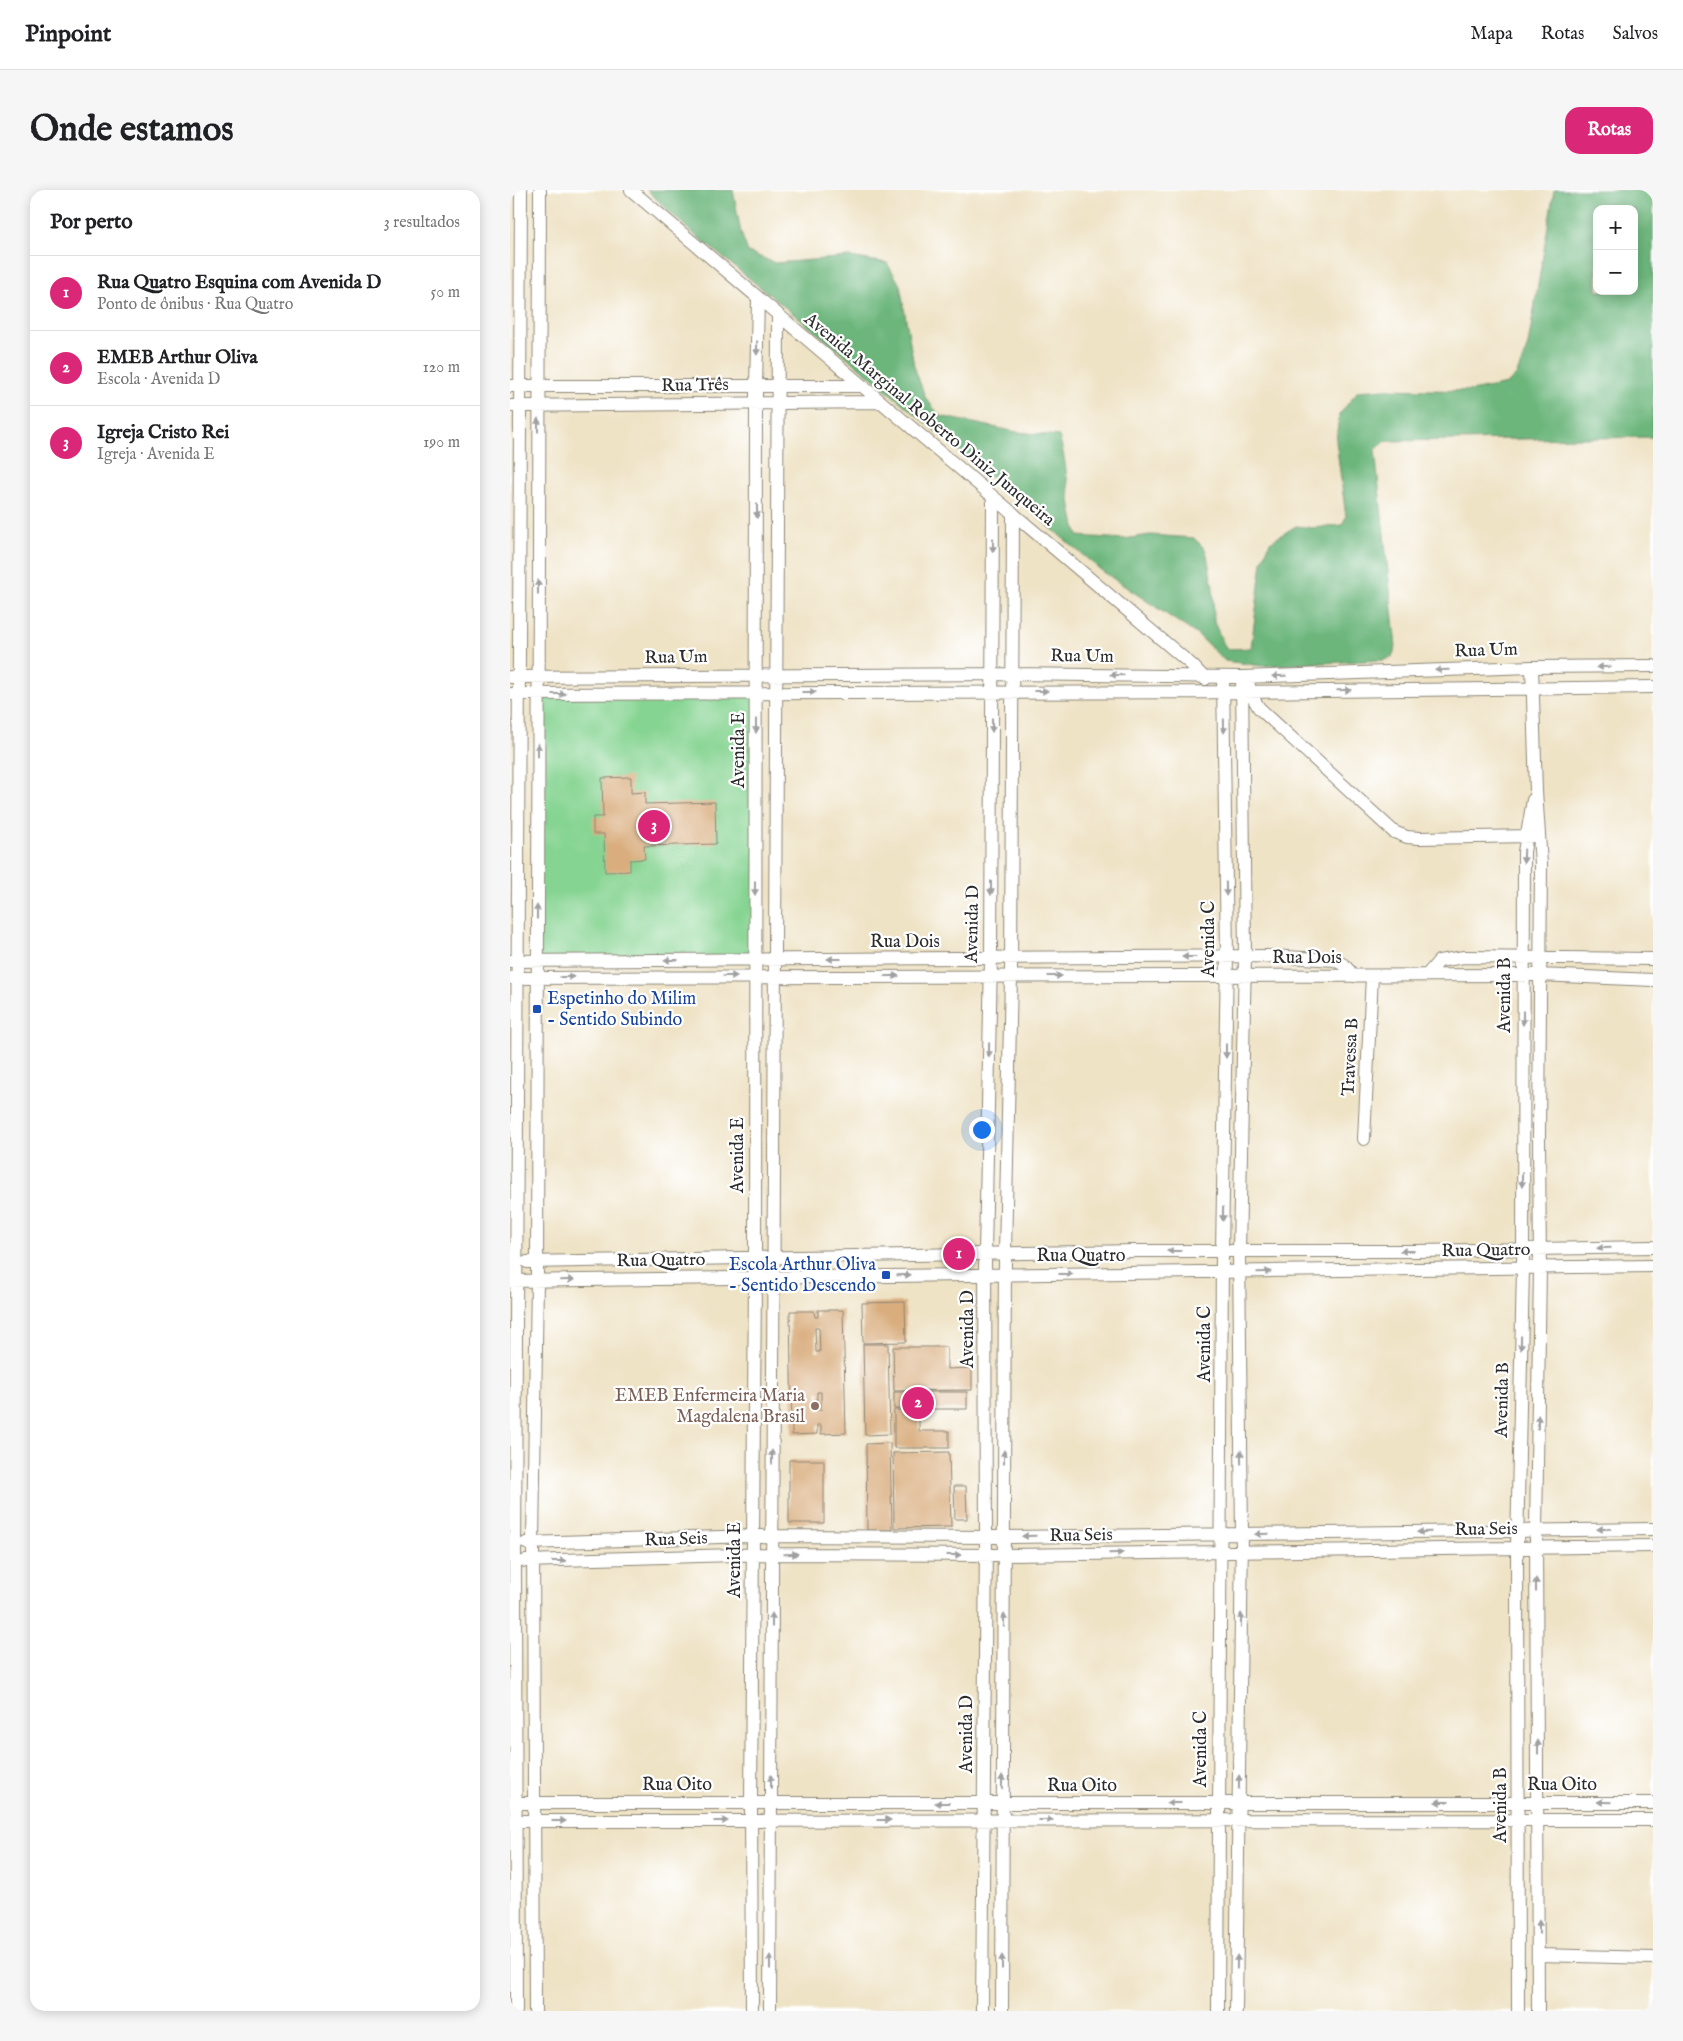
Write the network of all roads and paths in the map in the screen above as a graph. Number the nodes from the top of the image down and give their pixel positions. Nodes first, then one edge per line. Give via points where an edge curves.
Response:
1 (521, 190) edge
2 (540, 190) edge
3 (631, 190) edge
4 (758, 299) junction
5 (778, 315) junction
6 (516, 386) edge
7 (538, 386) junction
8 (861, 386) junction
9 (756, 387) junction
10 (776, 387) junction
11 (880, 402) junction
12 (757, 403) junction
13 (776, 403) junction
14 (538, 405) junction
15 (516, 406) edge
16 (993, 497) junction
17 (1013, 513) junction
18 (757, 608) junction
19 (775, 608) junction
20 (1653, 666) edge
21 (1532, 667) junction
22 (775, 674) junction
23 (991, 674) junction
24 (1011, 674) junction
25 (757, 675) junction
26 (514, 677) edge
27 (538, 677) junction
28 (1205, 677) junction
29 (1223, 677) junction
30 (1245, 677) junction
31 (1532, 687) junction
32 (1653, 687) edge
33 (992, 691) junction
34 (1209, 691) junction
35 (1224, 691) junction
36 (757, 692) junction
37 (775, 692) junction
38 (1011, 692) junction
39 (1246, 692) junction
40 (515, 694) edge
41 (538, 694) junction
42 (756, 828) junction
43 (775, 828) junction
44 (1532, 836) junction
45 (1227, 956) junction
46 (1245, 956) junction
47 (1523, 956) junction
48 (1540, 956) junction
49 (991, 958) junction
50 (1011, 958) junction
51 (1653, 958) edge
52 (755, 960) junction
53 (774, 960) junction
54 (514, 961) edge
55 (536, 961) junction
56 (1226, 975) junction
57 (1427, 975) junction
58 (1523, 975) junction
59 (1540, 975) junction
60 (756, 976) junction
61 (774, 976) junction
62 (990, 976) junction
63 (1011, 976) junction
64 (1244, 976) junction
65 (1354, 976) junction
66 (1372, 976) junction
67 (537, 977) junction
68 (514, 978) edge
69 (1653, 980) edge
70 (1364, 1139) dead end
71 (1653, 1247) edge
72 (1522, 1249) junction
73 (1540, 1249) junction
74 (1222, 1251) junction
75 (1239, 1251) junction
76 (1004, 1253) junction
77 (985, 1254) junction
78 (773, 1257) junction
79 (755, 1258) junction
80 (514, 1262) edge
81 (536, 1262) junction
82 (1653, 1266) edge
83 (1523, 1268) junction
84 (1540, 1268) junction
85 (1239, 1272) junction
86 (985, 1273) junction
87 (1223, 1273) junction
88 (1005, 1274) junction
89 (755, 1277) junction
90 (773, 1277) junction
91 (537, 1280) junction
92 (514, 1281) edge
93 (1240, 1358) junction
94 (1222, 1360) junction
95 (1521, 1366) junction
96 (1539, 1366) junction
97 (1653, 1528) edge
98 (1518, 1530) junction
99 (1536, 1530) junction
100 (1221, 1534) junction
101 (1242, 1534) junction
102 (753, 1536) junction
103 (772, 1536) junction
104 (986, 1537) junction
105 (1004, 1537) junction
106 (533, 1542) junction
107 (513, 1543) edge
108 (1653, 1546) edge
109 (1517, 1547) junction
110 (1536, 1547) junction
111 (1220, 1552) junction
112 (1242, 1552) junction
113 (772, 1554) junction
114 (753, 1555) junction
115 (986, 1555) junction
116 (1005, 1555) junction
117 (513, 1561) edge
118 (534, 1561) junction
119 (1239, 1802) junction
120 (1518, 1802) junction
121 (1538, 1802) junction
122 (512, 1803) edge
123 (535, 1803) junction
124 (751, 1803) junction
125 (770, 1803) junction
126 (984, 1803) junction
127 (1002, 1803) junction
128 (1218, 1803) junction
129 (1653, 1803) edge
130 (984, 1820) junction
131 (1002, 1820) junction
132 (1219, 1820) junction
133 (1239, 1820) junction
134 (1518, 1820) junction
135 (1538, 1820) junction
136 (1653, 1820) edge
137 (512, 1821) edge
138 (535, 1821) junction
139 (751, 1821) junction
140 (770, 1821) junction
141 (1539, 1955) junction
142 (1653, 1958) edge
143 (516, 2011) edge
144 (535, 2011) edge
145 (752, 2011) edge
146 (770, 2011) edge
147 (982, 2011) edge
148 (1002, 2011) edge
149 (1218, 2011) edge
150 (1236, 2011) edge
151 (1518, 2011) edge
152 (1538, 2011) edge

1 - 6 street
2 - 7 street
3 - 4 street, Avenida Marginal Roberto Diniz Junqueira
4 - 5 street, Avenida Marginal Roberto Diniz Junqueira
4 -> 9 street, Avenida E
5 - 8 street, Avenida Marginal Roberto Diniz Junqueira
5 - 10 street, Avenida E
6 - 7 street, Rua Três
6 - 15 street
7 - 9 street, Rua Três
7 - 14 street
8 - 10 street, Rua Três
8 - 11 street, Avenida Marginal Roberto Diniz Junqueira
9 - 10 street, Rua Três
9 - 12 street, Avenida E
10 - 13 street, Avenida E
11 - 13 street, Rua Três
11 - 16 street, Avenida Marginal Roberto Diniz Junqueira
12 - 13 street, Rua Três
12 - 14 street, Rua Três
12 -> 18 street, Avenida E
13 - 19 street, Avenida E
14 - 15 street, Rua Três
27 -> 14 street
15 - 26 street
16 - 17 street, Avenida Marginal Roberto Diniz Junqueira
16 -> 23 street, Avenida D
17 - 24 street, Avenida D
17 - 28 street, Avenida Marginal Roberto Diniz Junqueira
18 - 19 street
18 - 25 street, Avenida E
19 - 22 street, Avenida E
20 -> 21 street, Rua Um
21 -> 30 street, Rua Um
21 - 31 street, Avenida B
22 - 23 street, Rua Um
22 - 25 street, Rua Um
22 - 37 street, Avenida E
23 - 24 street, Rua Um
23 - 33 street, Avenida D
28 -> 24 street, Rua Um
24 - 38 street, Avenida D
25 - 27 street, Rua Um
25 - 36 street, Avenida E
26 - 27 street, Rua Um
26 - 40 street
27 - 41 street
28 - 29 street, Rua Um
28 - 34 street
29 - 30 street, Rua Um
29 - 35 street, Avenida C
30 - 39 street, Avenida C
31 - 32 street, Rua Um
39 -> 31 street, Rua Um
31 - 44 street, Avenida B via 1536,790
37 -> 33 street, Rua Um
33 - 38 street, Rua Um
33 -> 49 street, Avenida D
34 - 35 street, Rua Um
38 -> 34 street, Rua Um
35 - 39 street, Rua Um
35 -> 45 street, Avenida C
36 - 37 street, Rua Um
41 -> 36 street, Rua Um
36 -> 42 street, Avenida E
37 - 43 street, Avenida E
38 - 50 street, Avenida D
39 - 44 street via 1259,708 1394,832 1419,838
39 - 46 street, Avenida C
40 - 41 street, Rua Um
40 - 54 street
55 -> 41 street
42 - 43 street
42 -> 52 street, Avenida E
43 - 53 street, Avenida E
44 -> 47 street, Avenida B
44 - 48 street, Avenida B
45 - 46 street, Rua Dois
45 -> 50 street, Rua Dois
45 - 56 street, Avenida C
46 - 64 street, Avenida C
46 - 65 street, Rua Dois via 1328,959 1344,965
47 - 48 street
47 - 57 street via 1446,958 1434,965
47 - 58 street, Avenida B
48 - 51 street
48 - 59 street, Avenida B
49 - 50 street, Rua Dois
49 -> 53 street, Rua Dois
49 - 62 street, Avenida D
50 - 63 street, Avenida D
52 - 53 street, Rua Dois
52 -> 55 street, Rua Dois
52 - 60 street, Avenida E
53 - 61 street, Avenida E
54 - 55 street, Rua Dois
54 - 68 street
55 - 67 street
63 -> 56 street, Rua Dois
56 - 64 street, Rua Dois
56 -> 74 street, Avenida C
57 - 58 street, Rua Dois
57 - 66 street, Rua Dois
58 - 59 street, Rua Dois
58 -> 72 street, Avenida B
59 - 69 street, Rua Dois
59 - 73 street, Avenida B
60 - 61 street, Rua Dois
67 -> 60 street, Rua Dois
60 - 79 street, Avenida E
61 -> 62 street, Rua Dois
61 - 78 street, Avenida E
62 - 63 street, Rua Dois
62 -> 77 street, Avenida D
63 - 76 street, Avenida D
64 - 65 street, Rua Dois
64 - 75 street, Avenida C
65 - 66 street, Rua Dois
66 - 70 street, Travessa B
67 - 68 street, Rua Dois
67 - 81 street
68 - 80 street
71 -> 73 street, Rua Quatro
72 - 73 street, Rua Quatro
72 -> 75 street, Rua Quatro
72 - 83 street, Avenida B
73 - 84 street, Avenida B
74 - 75 street, Rua Quatro
74 -> 76 street, Rua Quatro
74 - 87 street, Avenida C
75 - 85 street, Avenida C
76 - 77 street, Rua Quatro
76 - 88 street, Avenida D
77 - 78 street, Rua Quatro
77 - 86 street, Avenida D
78 - 79 street, Rua Quatro
78 - 90 street, Avenida E
79 - 81 street, Rua Quatro
79 - 89 street, Avenida E
80 - 81 street, Rua Quatro
80 - 92 street
81 - 91 street
82 - 84 street, Rua Quatro
83 - 84 street, Rua Quatro
85 -> 83 street, Rua Quatro
83 -> 95 street, Avenida B
84 - 96 street, Avenida B
85 - 87 street, Rua Quatro
85 - 93 street, Avenida C
86 - 88 street, Rua Quatro
90 -> 86 street, Rua Quatro
86 - 104 street, Avenida D
88 -> 87 street, Rua Quatro
87 - 94 street, Avenida C
105 -> 88 street, Avenida D
89 - 90 street, Rua Quatro
91 -> 89 street, Rua Quatro
89 - 102 street, Avenida E
103 -> 90 street, Avenida E
91 - 92 street, Rua Quatro
91 - 106 street
92 - 107 street
93 - 94 street
101 -> 93 street, Avenida C
94 - 100 street, Avenida C
95 - 96 street
95 - 98 street, Avenida B
99 -> 96 street, Avenida B
97 -> 99 street, Rua Seis
98 - 99 street, Rua Seis
98 -> 101 street, Rua Seis
98 - 109 street, Avenida B
99 - 110 street, Avenida B
100 - 101 street, Rua Seis
100 -> 105 street, Rua Seis
100 - 111 street, Avenida C
101 - 112 street, Avenida C
102 - 103 street, Rua Seis
102 - 106 street, Rua Seis
102 - 114 street, Avenida E
103 - 104 street, Rua Seis
103 - 113 street, Avenida E
104 - 105 street, Rua Seis
104 - 115 street, Avenida D
105 - 116 street, Avenida D
106 - 107 street, Rua Seis
106 - 118 street
107 - 117 street
108 - 110 street, Rua Seis
109 - 110 street, Rua Seis
109 - 112 street, Rua Seis
109 - 120 street, Avenida B
121 -> 110 street, Avenida B
111 - 112 street, Rua Seis
116 -> 111 street, Rua Seis
111 - 128 street, Avenida C
119 -> 112 street, Avenida C
113 - 114 street, Rua Seis
113 -> 115 street, Rua Seis
125 -> 113 street, Avenida E
118 -> 114 street, Rua Seis
114 - 124 street, Avenida E
115 - 116 street, Rua Seis
115 - 126 street, Avenida D
127 -> 116 street, Avenida D
117 - 118 street, Rua Seis
117 - 122 street
118 - 123 street
120 -> 119 street, Rua Oito
119 - 128 street, Rua Oito
119 - 133 street, Avenida C
120 - 121 street, Rua Oito
120 - 134 street, Avenida B
129 -> 121 street, Rua Oito
121 - 135 street, Avenida B
122 - 123 street, Rua Oito
122 - 137 street
123 - 124 street, Rua Oito
123 - 138 street
124 - 125 street, Rua Oito
124 - 139 street, Avenida E
126 -> 125 street, Rua Oito
125 - 140 street, Avenida E
126 - 127 street, Rua Oito
126 - 130 street, Avenida D
128 -> 127 street, Rua Oito
127 - 131 street, Avenida D
128 - 132 street, Avenida C
130 - 131 street, Rua Oito
140 -> 130 street, Rua Oito
130 - 147 street, Avenida D
131 -> 132 street, Rua Oito
148 -> 131 street, Avenida D
132 - 133 street, Rua Oito
132 - 149 street, Avenida C
133 - 134 street, Rua Oito
150 -> 133 street, Avenida C
134 - 135 street, Rua Oito
134 - 151 street, Avenida B
135 - 136 street, Rua Oito
141 -> 135 street, Avenida B
137 - 138 street, Rua Oito
137 - 143 street
138 -> 139 street, Rua Oito
138 - 144 street
139 - 140 street, Rua Oito
139 - 145 street, Avenida E
146 -> 140 street, Avenida E
141 - 142 street
141 - 152 street, Avenida B

